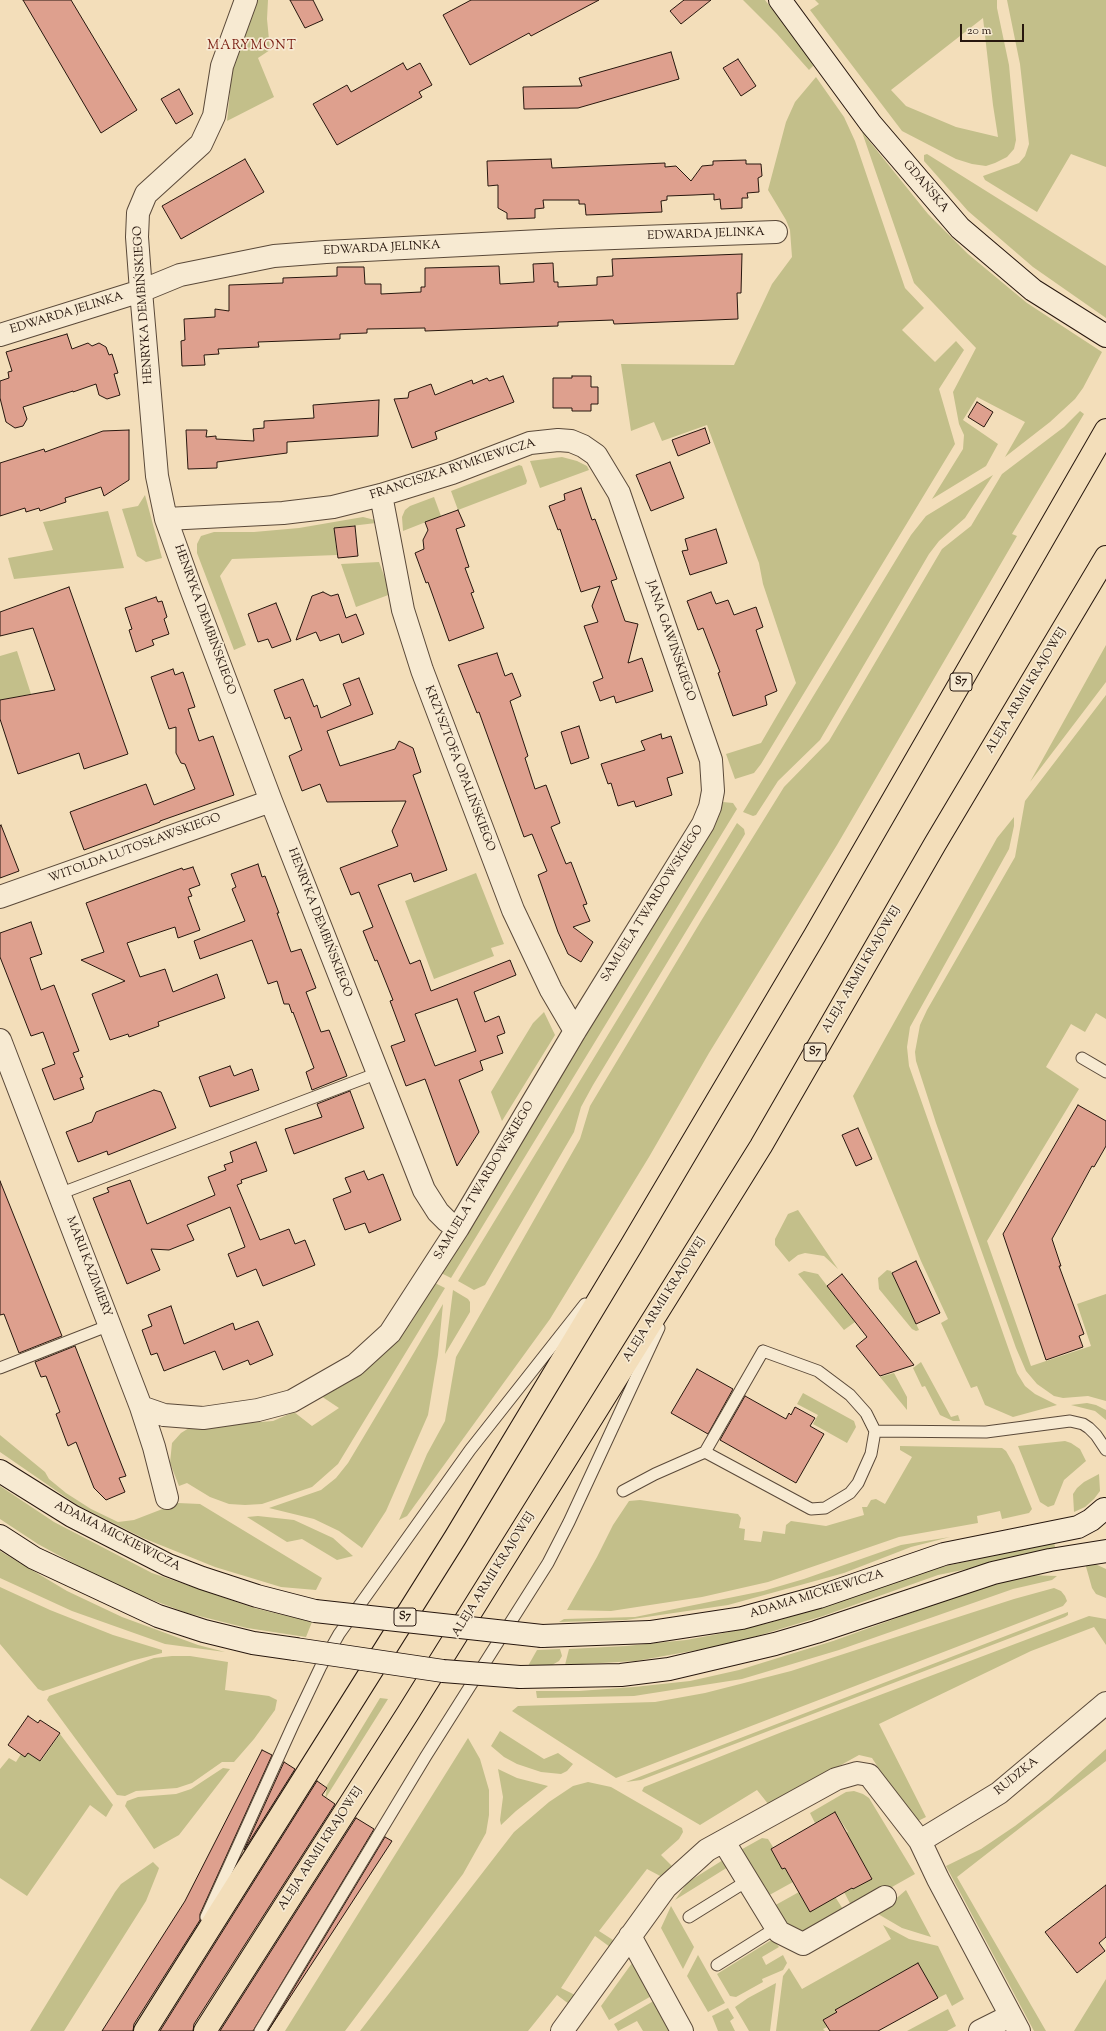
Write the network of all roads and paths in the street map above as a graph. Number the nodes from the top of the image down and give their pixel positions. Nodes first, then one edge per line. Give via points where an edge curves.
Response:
1 (246, 0) edge
2 (780, 0) edge
3 (776, 232) dead end
4 (141, 291) junction
5 (0, 335) edge
6 (1106, 336) edge
7 (1106, 430) edge
8 (619, 493) joint
9 (381, 495) junction
10 (166, 519) junction
11 (1106, 557) edge
12 (713, 791) joint
13 (271, 801) junction
14 (0, 897) edge
15 (575, 1031) junction
16 (0, 1040) edge
17 (1082, 1058) dead end
18 (1106, 1072) edge
19 (378, 1073) junction
20 (59, 1194) junction
21 (458, 1228) junction
22 (631, 1246) junction
23 (691, 1258) junction
24 (110, 1326) junction
25 (0, 1368) edge
26 (141, 1407) junction
27 (875, 1431) junction
28 (1106, 1450) edge
29 (705, 1452) junction
30 (0, 1470) edge
31 (623, 1491) dead end
32 (167, 1498) dead end
33 (1105, 1507) edge
34 (0, 1536) edge
35 (1106, 1549) edge
36 (1106, 1703) edge
37 (920, 1841) junction
38 (724, 1842) junction
39 (747, 1881) junction
40 (885, 1897) dead end
41 (689, 1917) dead end
42 (776, 1928) junction
43 (630, 1936) junction
44 (717, 1965) dead end
45 (175, 1986) junction
46 (1015, 2023) edge
47 (145, 2031) edge
48 (205, 2031) edge
49 (260, 2031) edge
50 (562, 2031) edge
51 (682, 2031) edge
52 (980, 2031) edge

1 - 4 street, HENRYKA DEMBIŃSKIEGO via 222,66 214,116 201,144 146,194 138,213
2 - 6 street, GDAŃSKA via 871,124 960,228 1033,290
3 - 4 street, EDWARDA JELINKA via 544,241 274,256 180,275
4 - 5 street, EDWARDA JELINKA
4 - 10 street, HENRYKA DEMBIŃSKIEGO via 157,476
7 - 22 highway, S7 via 811,942
8 - 9 street, FRANCISZKA RYMKIEWICZA via 596,455 571,441 558,440 530,443 452,473
8 - 12 street, JANA GAWIŃSKIEGO via 711,760
9 - 10 street, FRANCISZKA RYMKIEWICZA via 333,506 283,513
9 - 15 street, KRZYSZTOFA OPALIŃSKIEGO via 403,610 422,670 513,910 551,990
10 - 13 street, HENRYKA DEMBIŃSKIEGO
11 - 23 highway, ALEJA ARMII KRAJOWEJ / S7 via 931,851 761,1146
12 - 15 street, SAMUELA TWARDOWSKIEGO via 703,824
13 - 14 street, WITOLDA LUTOSŁAWSKIEGO
13 - 19 street, HENRYKA DEMBIŃSKIEGO
15 - 21 street, SAMUELA TWARDOWSKIEGO
16 - 20 street, MARII KAZIMIERY
17 - 18 lane
19 - 20 lane
19 - 21 street, HENRYKA DEMBIŃSKIEGO via 424,1190 446,1221
20 - 24 street, MARII KAZIMIERY
21 - 26 street, SAMUELA TWARDOWSKIEGO via 390,1333 355,1365 323,1385 292,1401 219,1416 164,1415
22 - 45 highway, S7 via 455,1538
22 - 45 lane via 470,1450 339,1634 296,1719
23 - 48 highway, ALEJA ARMII KRAJOWEJ / S7 via 408,1713
23 - 49 lane via 548,1563 426,1756
24 - 25 lane
24 - 26 street, MARII KAZIMIERY
26 - 32 street, MARII KAZIMIERY
27 - 28 lane via 986,1432 1070,1421 1083,1424 1093,1432
27 - 29 lane via 872,1454 858,1483 850,1493 825,1508 811,1509
27 - 29 lane via 866,1413 850,1395 818,1372 763,1351
29 - 31 lane
30 - 33 street, ADAMA MICKIEWICZA, bridge via 72,1516 168,1565 257,1596 315,1610 542,1636 650,1632 742,1618 820,1597 944,1554 1078,1527 1091,1520
33 - 35 street via 1101,1531
34 - 35 street, bridge via 34,1558 158,1616 204,1631 253,1643 443,1671 520,1677 620,1675 669,1669 816,1632 993,1573
36 - 37 street, RUDZKA via 999,1794
37 - 38 street via 869,1776 857,1773 836,1779
37 - 46 street
38 - 39 street
38 - 43 street via 708,1850 666,1887
39 - 41 lane
39 - 42 street
40 - 42 street via 803,1944
42 - 44 lane
43 - 50 street
43 - 51 street
45 - 47 highway, S7
46 - 52 street

